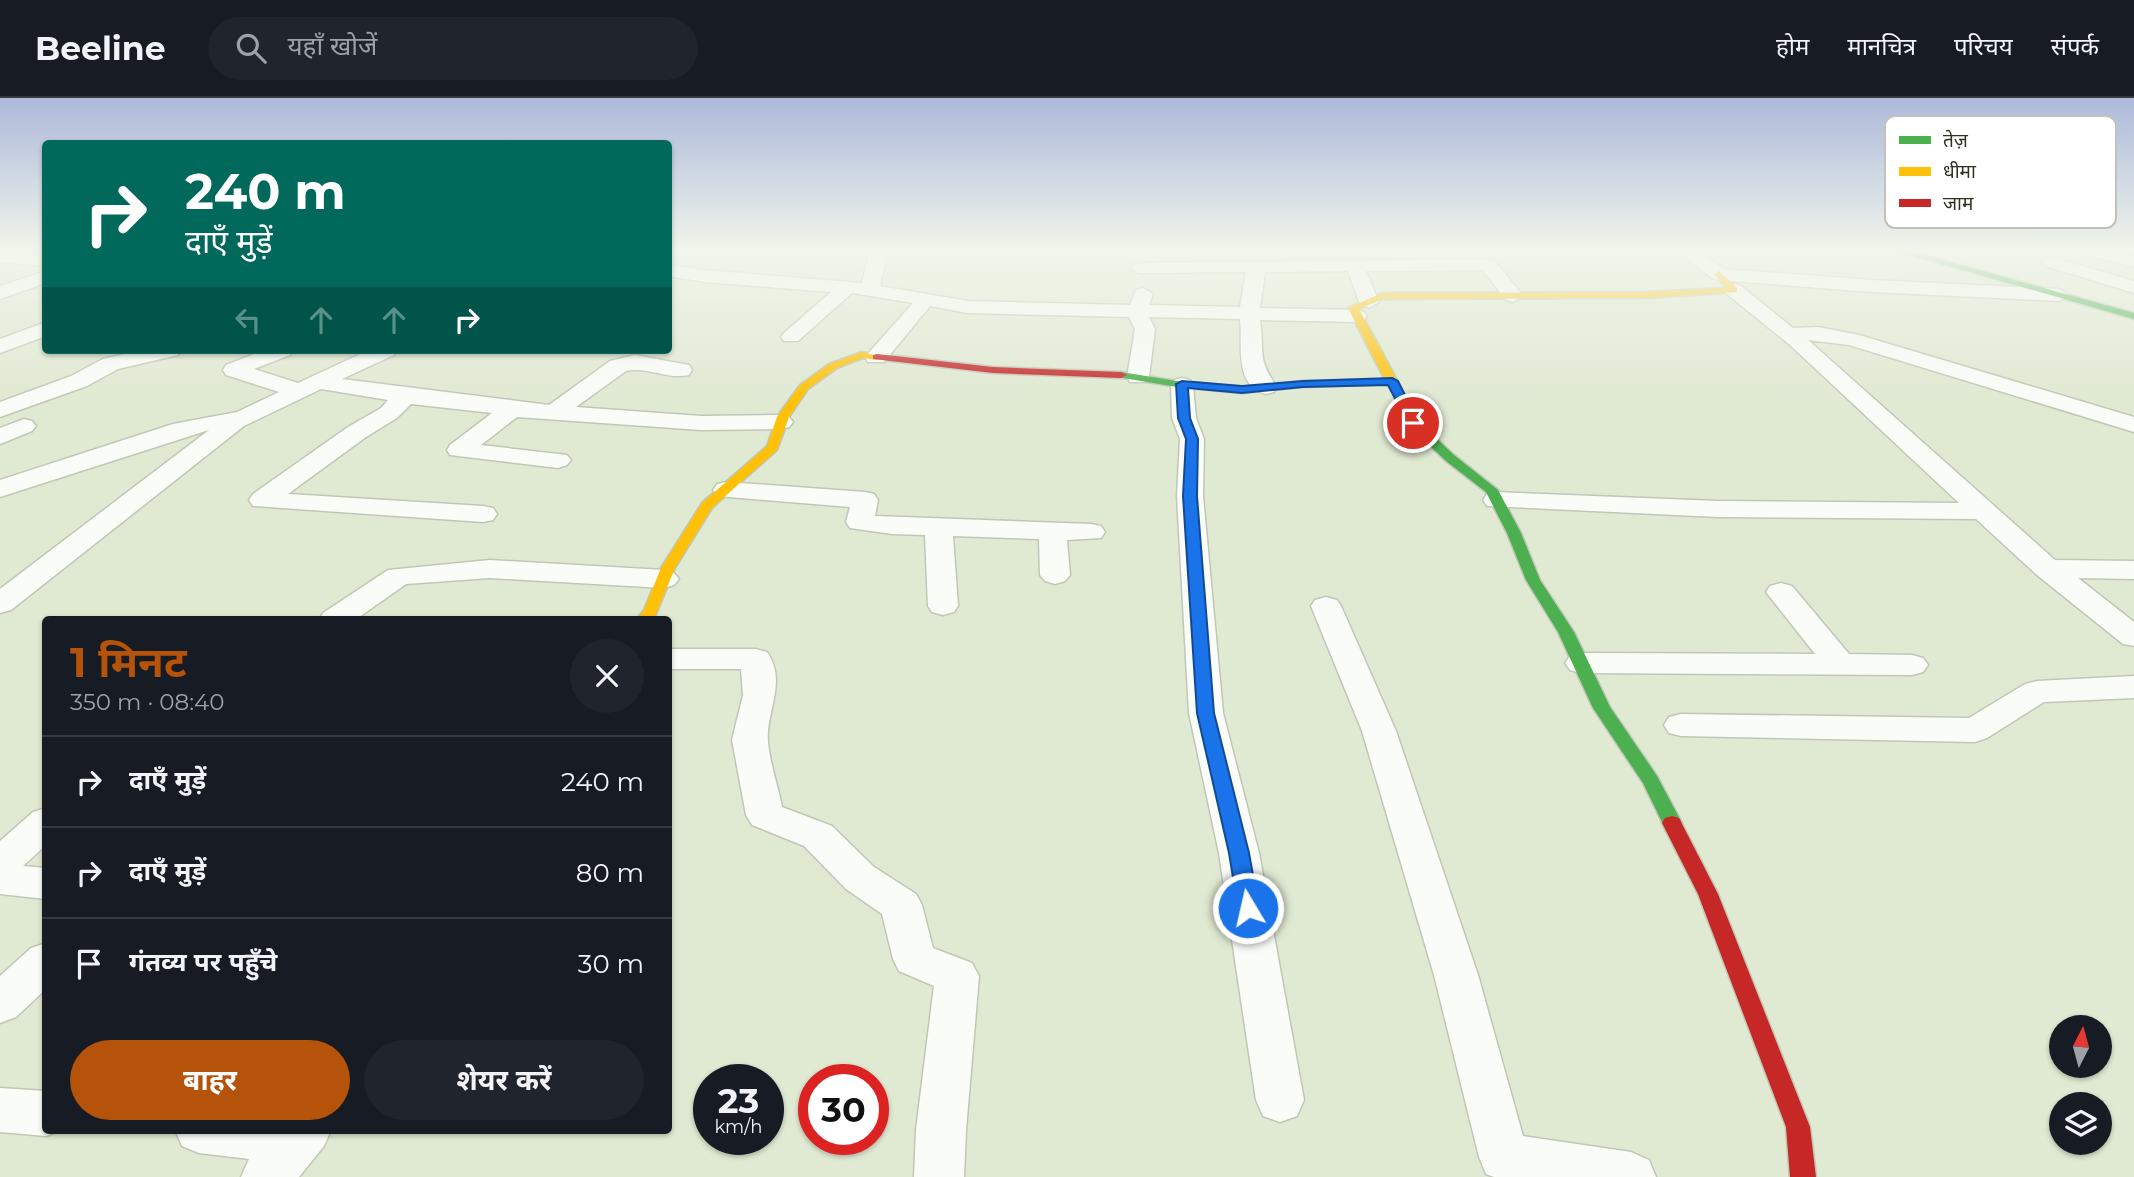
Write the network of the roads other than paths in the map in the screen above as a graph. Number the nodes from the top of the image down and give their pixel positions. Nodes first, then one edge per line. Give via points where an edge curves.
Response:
1 (832, 301) edge
2 (924, 301) edge
3 (933, 301) edge
4 (1141, 301) edge
5 (1250, 301) edge
6 (1361, 301) edge
7 (1374, 301) edge
8 (1749, 301) edge
9 (2082, 301) edge
10 (1363, 309) junction
11 (1137, 312) junction
12 (1249, 315) junction
13 (2134, 316) edge
14 (42, 330) edge
15 (1789, 334) junction
16 (791, 337) dead end
17 (0, 347) edge
18 (153, 354) edge
19 (272, 354) edge
20 (377, 354) edge
21 (876, 357) junction
22 (681, 370) dead end
23 (1138, 377) junction
24 (1392, 381) junction
25 (1182, 384) junction
26 (308, 386) junction
27 (1266, 387) junction
28 (405, 396) junction
29 (512, 409) junction
30 (0, 410) edge
31 (556, 411) junction
32 (248, 415) junction
33 (781, 422) junction
34 (2134, 425) edge
35 (24, 426) dead end
36 (0, 437) edge
37 (558, 460) dead end
38 (0, 489) edge
39 (726, 489) junction
40 (1496, 500) junction
41 (1981, 511) junction
42 (483, 514) dead end
43 (939, 527) junction
44 (1052, 531) junction
45 (1091, 533) dead end
46 (2047, 569) junction
47 (2134, 570) edge
48 (1055, 575) dead end
49 (664, 579) junction
50 (1781, 592) dead end
51 (0, 604) edge
52 (943, 606) dead end
53 (1326, 606) dead end
54 (340, 616) edge
55 (647, 616) edge
56 (2134, 637) edge
57 (672, 659) edge
58 (1581, 663) junction
59 (1840, 664) junction
60 (1912, 665) dead end
61 (2134, 687) edge
62 (1681, 725) dead end
63 (42, 826) edge
64 (0, 864) edge
65 (0, 879) edge
66 (42, 884) edge
67 (42, 965) edge
68 (0, 1004) edge
69 (1280, 1100) dead end
70 (0, 1110) edge
71 (42, 1114) edge
72 (268, 1134) edge
73 (302, 1136) edge
74 (266, 1177) edge
75 (939, 1177) edge
76 (1630, 1177) edge
77 (1803, 1177) edge

1 - 16 street
2 - 21 street
3 - 11 street via 968,307
4 - 11 street
5 - 12 street
6 - 10 street
7 - 10 street
8 - 15 street
9 - 13 street
10 - 12 street
10 - 24 street
11 - 12 street
11 - 23 street via 1145,329
12 - 27 street via 1254,342 1250,358
14 - 17 street
15 - 34 street via 1852,339
15 - 41 street
18 - 30 street via 111,364
19 - 26 street via 234,370
20 - 26 street
21 - 23 street via 993,370
21 - 33 street via 862,355 833,366 804,387
22 - 31 street via 635,362 618,366
23 - 25 street
24 - 27 street
24 - 40 street via 1413,423
25 - 27 street via 1242,390
25 - 69 street via 1184,418 1192,439 1190,496 1206,713 1239,853
26 - 28 street
26 - 32 street
28 - 29 street
28 - 42 street via 389,413 262,500
29 - 31 street
29 - 37 street via 459,450
31 - 33 street via 701,423
32 - 38 street via 182,429
32 - 51 street
33 - 39 street via 774,447
35 - 36 street
39 - 43 street via 865,500 860,522
39 - 49 street via 706,506
40 - 41 street via 1718,509
40 - 58 street via 1533,580
41 - 46 street
43 - 44 street
43 - 52 street
44 - 45 street
44 - 48 street
46 - 47 street
46 - 56 street
49 - 54 street via 489,569 398,576
49 - 55 street
50 - 59 street
53 - 76 street via 1379,731 1456,975 1504,1157
57 - 75 street via 756,659 760,695 750,740 765,815 818,836 860,878 901,905 914,959 957,976
58 - 59 street
58 - 77 street via 1602,708 1651,781 1708,894 1798,1127
59 - 60 street
61 - 62 street via 2037,692 1975,730
63 - 64 street
65 - 66 street
67 - 68 street
70 - 71 street
72 - 73 street
73 - 74 street

